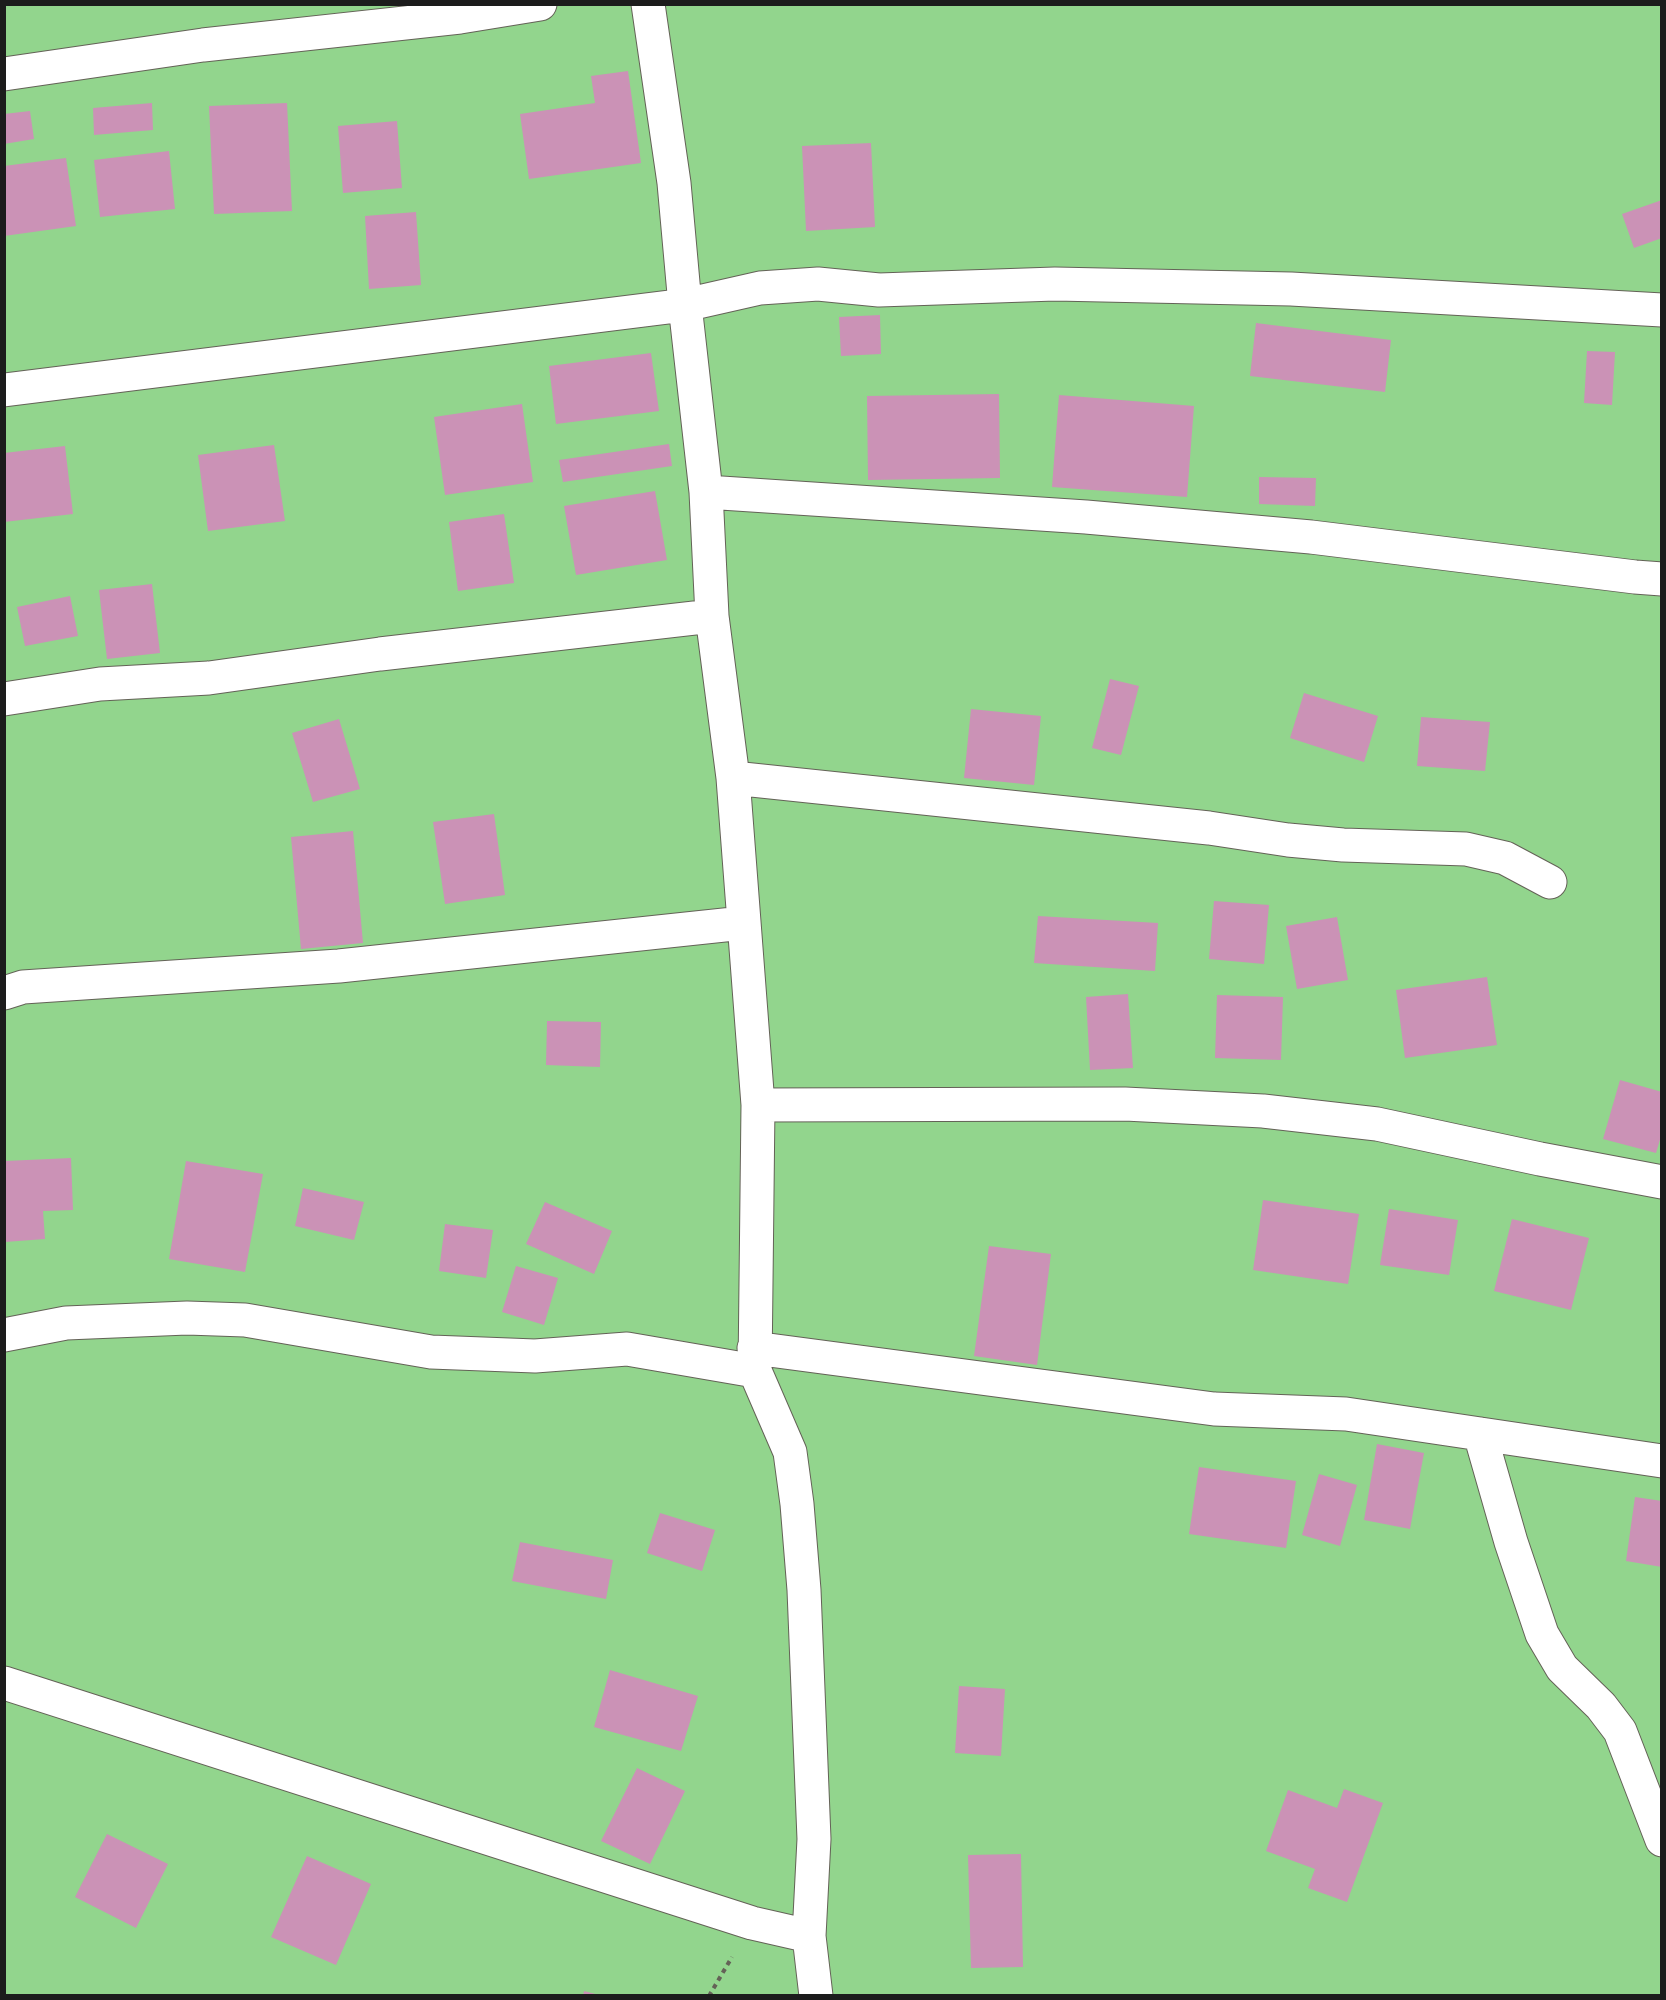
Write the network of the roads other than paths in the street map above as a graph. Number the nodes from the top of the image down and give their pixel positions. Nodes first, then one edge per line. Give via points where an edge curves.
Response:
1 (540, 4) edge
2 (648, 4) edge
3 (4, 74) edge
4 (685, 305) junction
5 (1662, 310) edge
6 (4, 390) edge
7 (706, 492) junction
8 (1662, 579) edge
9 (712, 616) junction
10 (4, 699) edge
11 (733, 778) junction
12 (1550, 882) dead end
13 (743, 923) junction
14 (4, 993) edge
15 (758, 1105) junction
16 (1662, 1182) edge
17 (4, 1335) edge
18 (755, 1360) junction
19 (1480, 1434) junction
20 (1662, 1461) edge
21 (4, 1683) edge
22 (1662, 1840) edge
23 (809, 1936) junction
24 (816, 1995) edge

1 - 3 street
2 - 4 street via 674,183
4 - 5 street via 760,288 818,284 879,290 1055,284 1291,289
4 - 6 street
4 - 7 street
7 - 8 street via 1075,516 1311,537
7 - 9 street
9 - 10 street via 209,678 100,684
9 - 11 street
11 - 12 street via 1288,840 1466,849 1505,858
11 - 13 street
13 - 14 street via 339,966 23,987
13 - 15 street
15 - 16 street via 1125,1104 1263,1111 1377,1124
15 - 18 street
17 - 18 street via 66,1323 187,1318 246,1320 431,1352 535,1356 627,1349
18 - 19 street via 1214,1409 1346,1413
18 - 23 street via 790,1452 797,1504 814,1839
19 - 20 street
19 - 22 street via 1542,1634 1562,1668 1620,1731
21 - 23 street via 752,1923
23 - 24 street

